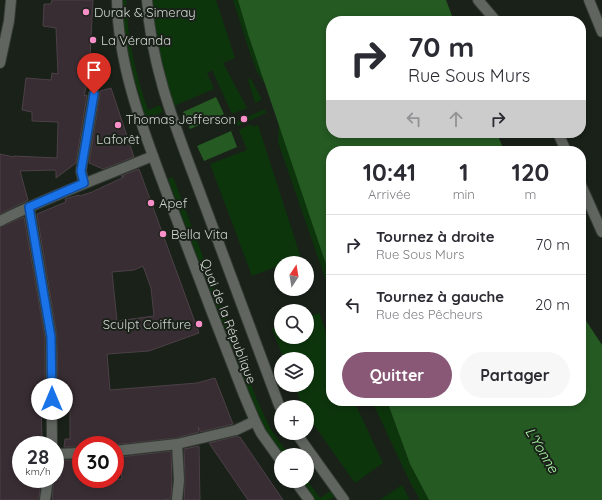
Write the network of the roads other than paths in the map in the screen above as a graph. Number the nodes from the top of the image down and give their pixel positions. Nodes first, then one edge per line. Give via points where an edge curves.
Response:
1 (11, 0) edge
2 (117, 0) edge
3 (147, 0) edge
4 (478, 0) edge
5 (589, 0) edge
6 (492, 16) edge
7 (602, 32) edge
8 (0, 63) edge
9 (94, 94) dead end
10 (153, 156) junction
11 (84, 183) junction
12 (586, 196) edge
13 (29, 207) junction
14 (0, 221) edge
15 (602, 232) edge
16 (278, 400) edge
17 (255, 421) junction
18 (52, 436) edge
19 (301, 440) edge
20 (177, 444) junction
21 (124, 450) edge
22 (274, 451) edge
23 (47, 488) edge
24 (300, 488) edge
25 (45, 500) edge
26 (177, 500) edge
27 (308, 500) edge
28 (344, 500) edge

1 - 8 street
2 - 10 street, Quai de la République via 127,74
3 - 16 street, Quai de la République via 156,67 164,94
4 - 6 street
5 - 7 street
9 - 11 street via 81,171
10 - 11 street
10 - 17 street, Quai de la République
11 - 13 street
12 - 15 street
13 - 14 street
13 - 18 street via 51,337
17 - 20 street via 236,430
17 - 22 street, Quai de la République
19 - 28 street
20 - 21 street
20 - 26 street
23 - 25 street
24 - 27 street

